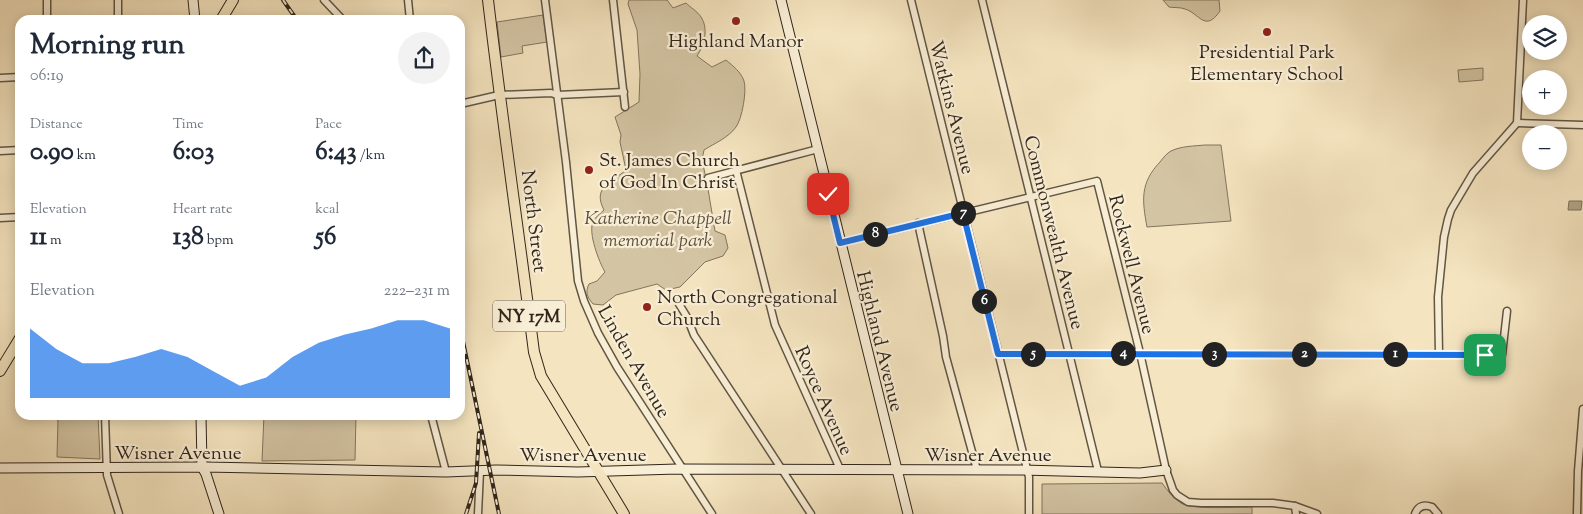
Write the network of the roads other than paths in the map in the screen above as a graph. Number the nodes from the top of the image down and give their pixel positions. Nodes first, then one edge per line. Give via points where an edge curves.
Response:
1 (47, 0) edge
2 (118, 0) edge
3 (193, 0) edge
4 (233, 0) edge
5 (324, 0) edge
6 (408, 0) edge
7 (488, 0) edge
8 (545, 0) edge
9 (613, 0) edge
10 (781, 0) edge
11 (911, 0) edge
12 (982, 0) edge
13 (1523, 0) edge
14 (47, 15) edge
15 (118, 15) edge
16 (194, 15) edge
17 (224, 15) edge
18 (338, 15) edge
19 (410, 15) edge
20 (15, 77) edge
21 (0, 78) edge
22 (624, 92) junction
23 (499, 95) junction
24 (558, 95) junction
25 (465, 103) edge
26 (625, 107) dead end
27 (1517, 122) junction
28 (1583, 125) edge
29 (818, 149) junction
30 (15, 150) edge
31 (0, 151) edge
32 (736, 170) junction
33 (708, 178) dead end
34 (1030, 197) junction
35 (963, 213) junction
36 (15, 217) edge
37 (0, 218) edge
38 (918, 223) junction
39 (840, 243) junction
40 (679, 304) dead end
41 (1506, 311) dead end
42 (15, 344) edge
43 (1070, 353) junction
44 (1140, 353) junction
45 (998, 354) junction
46 (1439, 354) junction
47 (3, 357) edge
48 (0, 371) edge
49 (1583, 409) edge
50 (105, 420) edge
51 (201, 420) edge
52 (432, 420) edge
53 (0, 468) edge
54 (106, 468) junction
55 (202, 468) junction
56 (682, 469) junction
57 (782, 469) junction
58 (840, 469) junction
59 (897, 470) junction
60 (977, 470) junction
61 (1026, 470) junction
62 (1166, 470) junction
63 (480, 471) junction
64 (598, 471) junction
65 (1098, 471) junction
66 (446, 472) junction
67 (1295, 506) junction
68 (119, 514) edge
69 (219, 514) edge
70 (478, 514) edge
71 (624, 514) edge
72 (712, 514) edge
73 (811, 514) edge
74 (908, 514) edge
75 (1029, 514) edge
76 (1296, 514) edge
77 (1317, 514) edge
78 (1414, 514) edge
79 (1438, 514) edge
80 (1577, 514) edge

1 - 14 street
2 - 15 street
3 - 16 street
4 - 17 main road
5 - 18 street
6 - 19 street
7 - 23 main road, North Street / NY 17M
8 - 24 street, Linden Avenue
9 - 22 street
10 - 29 street, Highland Avenue
11 - 35 street, Watkins Avenue
12 - 34 street, Commonwealth Avenue
13 - 27 street
20 - 21 street
22 - 24 street
22 - 26 street
23 - 24 street
23 - 25 street
23 - 64 main road, North Street / NY 17M via 535,357 541,376
24 - 56 street, Linden Avenue via 578,280 584,301 617,367
27 - 28 street
27 - 46 street via 1473,173 1451,210 1444,238 1438,297
29 - 32 street
29 - 39 street, Highland Avenue
30 - 31 street
32 - 33 street
32 - 58 street, Royce Avenue via 775,325
34 - 35 street
34 - 43 street, Commonwealth Avenue
34 - 44 street, Rockwell Avenue via 1097,181
35 - 38 street
35 - 45 street, Watkins Avenue
36 - 37 street
38 - 39 street
38 - 60 street via 946,356
39 - 59 street, Highland Avenue
40 - 57 street via 694,334
41 - 46 street via 1502,355
42 - 47 main road
43 - 44 street
43 - 45 street
43 - 65 street, Commonwealth Avenue
44 - 46 street
44 - 62 street, Rockwell Avenue
45 - 61 street, Watkins Avenue
47 - 48 main road
49 - 80 street
50 - 54 street
51 - 55 street
52 - 66 street
53 - 54 street, Wisner Avenue
54 - 55 street, Wisner Avenue
54 - 68 street
55 - 66 street, Wisner Avenue
55 - 69 street
56 - 57 street, Wisner Avenue
56 - 64 street, Wisner Avenue
56 - 72 street, Linden Avenue
57 - 58 street, Wisner Avenue
57 - 73 street
58 - 59 street, Wisner Avenue
59 - 60 street, Wisner Avenue
59 - 74 street, Highland Avenue
60 - 61 street, Wisner Avenue
61 - 65 street, Wisner Avenue
61 - 75 street, Watkins Avenue via 1029,477
62 - 65 street, Wisner Avenue via 1140,473
62 - 67 street, Rockwell Avenue via 1173,490 1188,502
63 - 64 street, Wisner Avenue
63 - 66 street, Wisner Avenue
63 - 70 street
64 - 71 main road, North Street / NY 17M
67 - 76 street
67 - 77 street, Rockwell Avenue
78 - 79 street via 1424,505 1432,506

